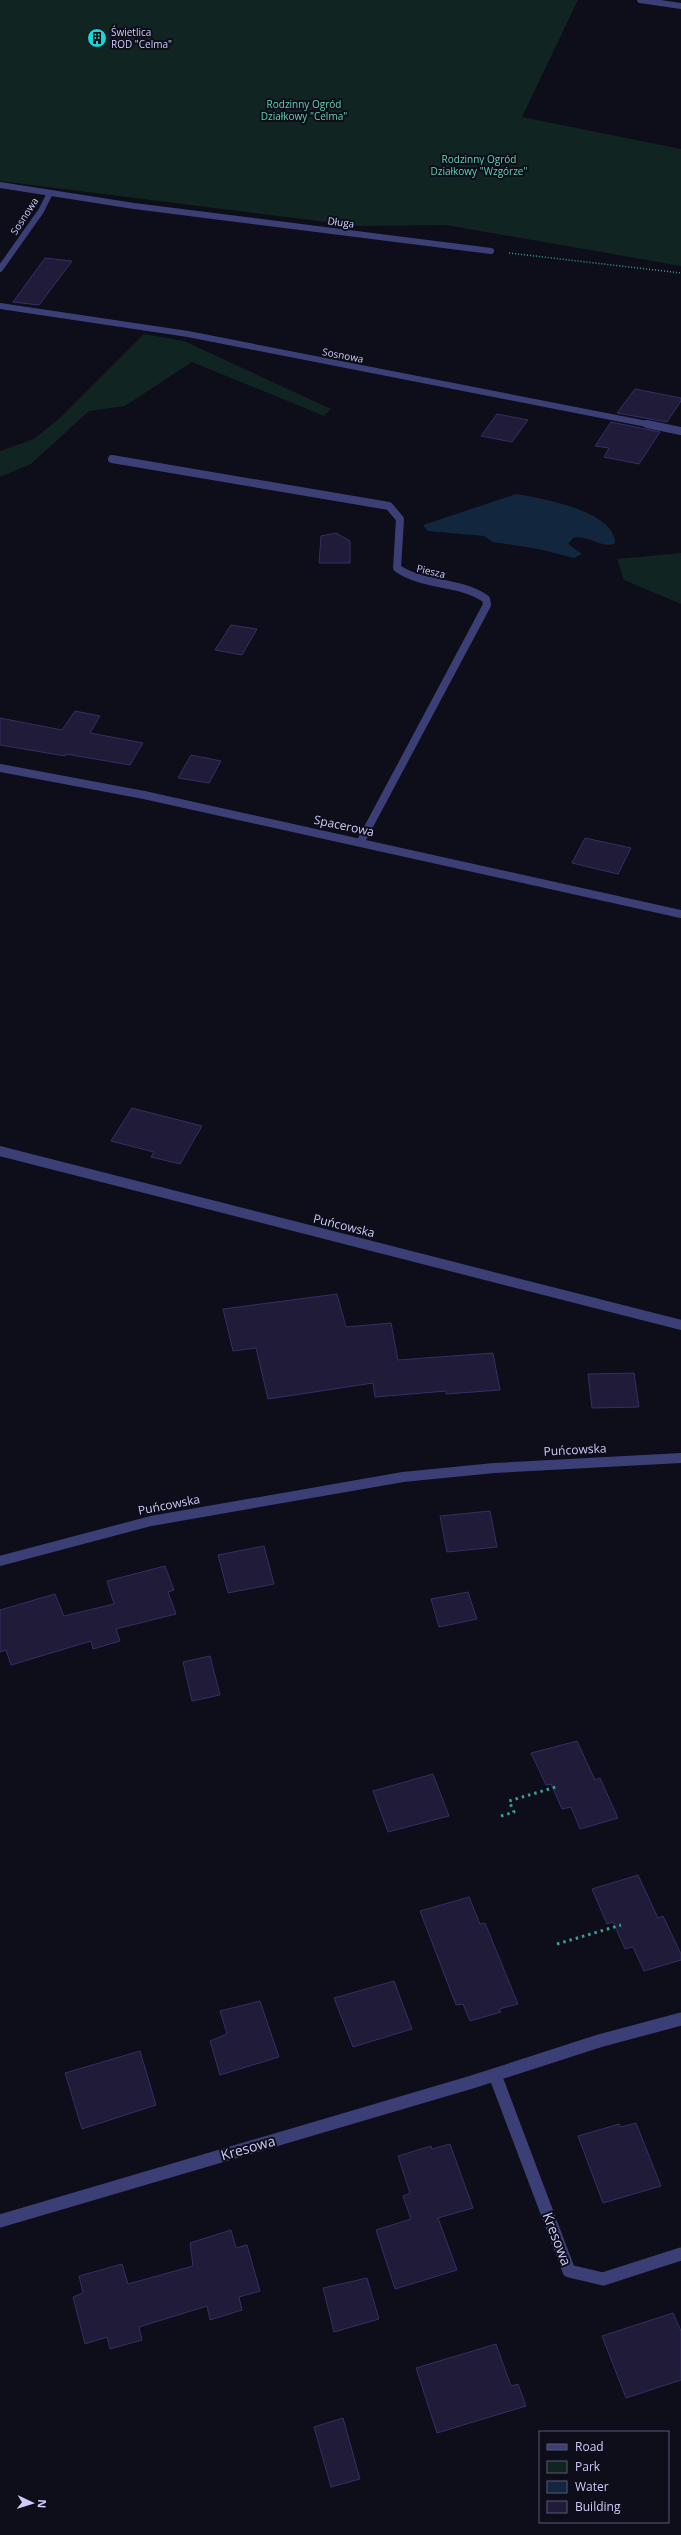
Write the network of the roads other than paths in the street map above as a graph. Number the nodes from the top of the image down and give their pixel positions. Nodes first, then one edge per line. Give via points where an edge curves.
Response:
1 (640, 0) edge
2 (681, 6) edge
3 (0, 185) edge
4 (50, 193) junction
5 (491, 251) road end
6 (0, 269) edge
7 (0, 306) edge
8 (681, 432) edge
9 (112, 460) dead end
10 (0, 768) edge
11 (361, 841) junction
12 (681, 914) edge
13 (0, 1151) edge
14 (681, 1325) edge
15 (681, 1458) edge
16 (0, 1561) edge
17 (681, 2018) edge
18 (495, 2075) junction
19 (0, 2221) edge
20 (681, 2254) edge

1 - 2 street
3 - 4 street, Długa
4 - 5 street, Długa
4 - 6 street, Sosnowa via 41,211
7 - 8 street, Sosnowa via 188,334
9 - 11 street, Piesza via 389,506 400,519 397,568 417,579 474,591 486,599 487,604
10 - 11 street, Spacerowa via 144,795
11 - 12 street, Spacerowa
13 - 14 street, Puńcowska
15 - 16 street, Puńcowska via 494,1468 403,1477 151,1521
17 - 18 street, Kresowa via 599,2040
18 - 19 street, Kresowa
18 - 20 street, Kresowa via 569,2271 602,2279

